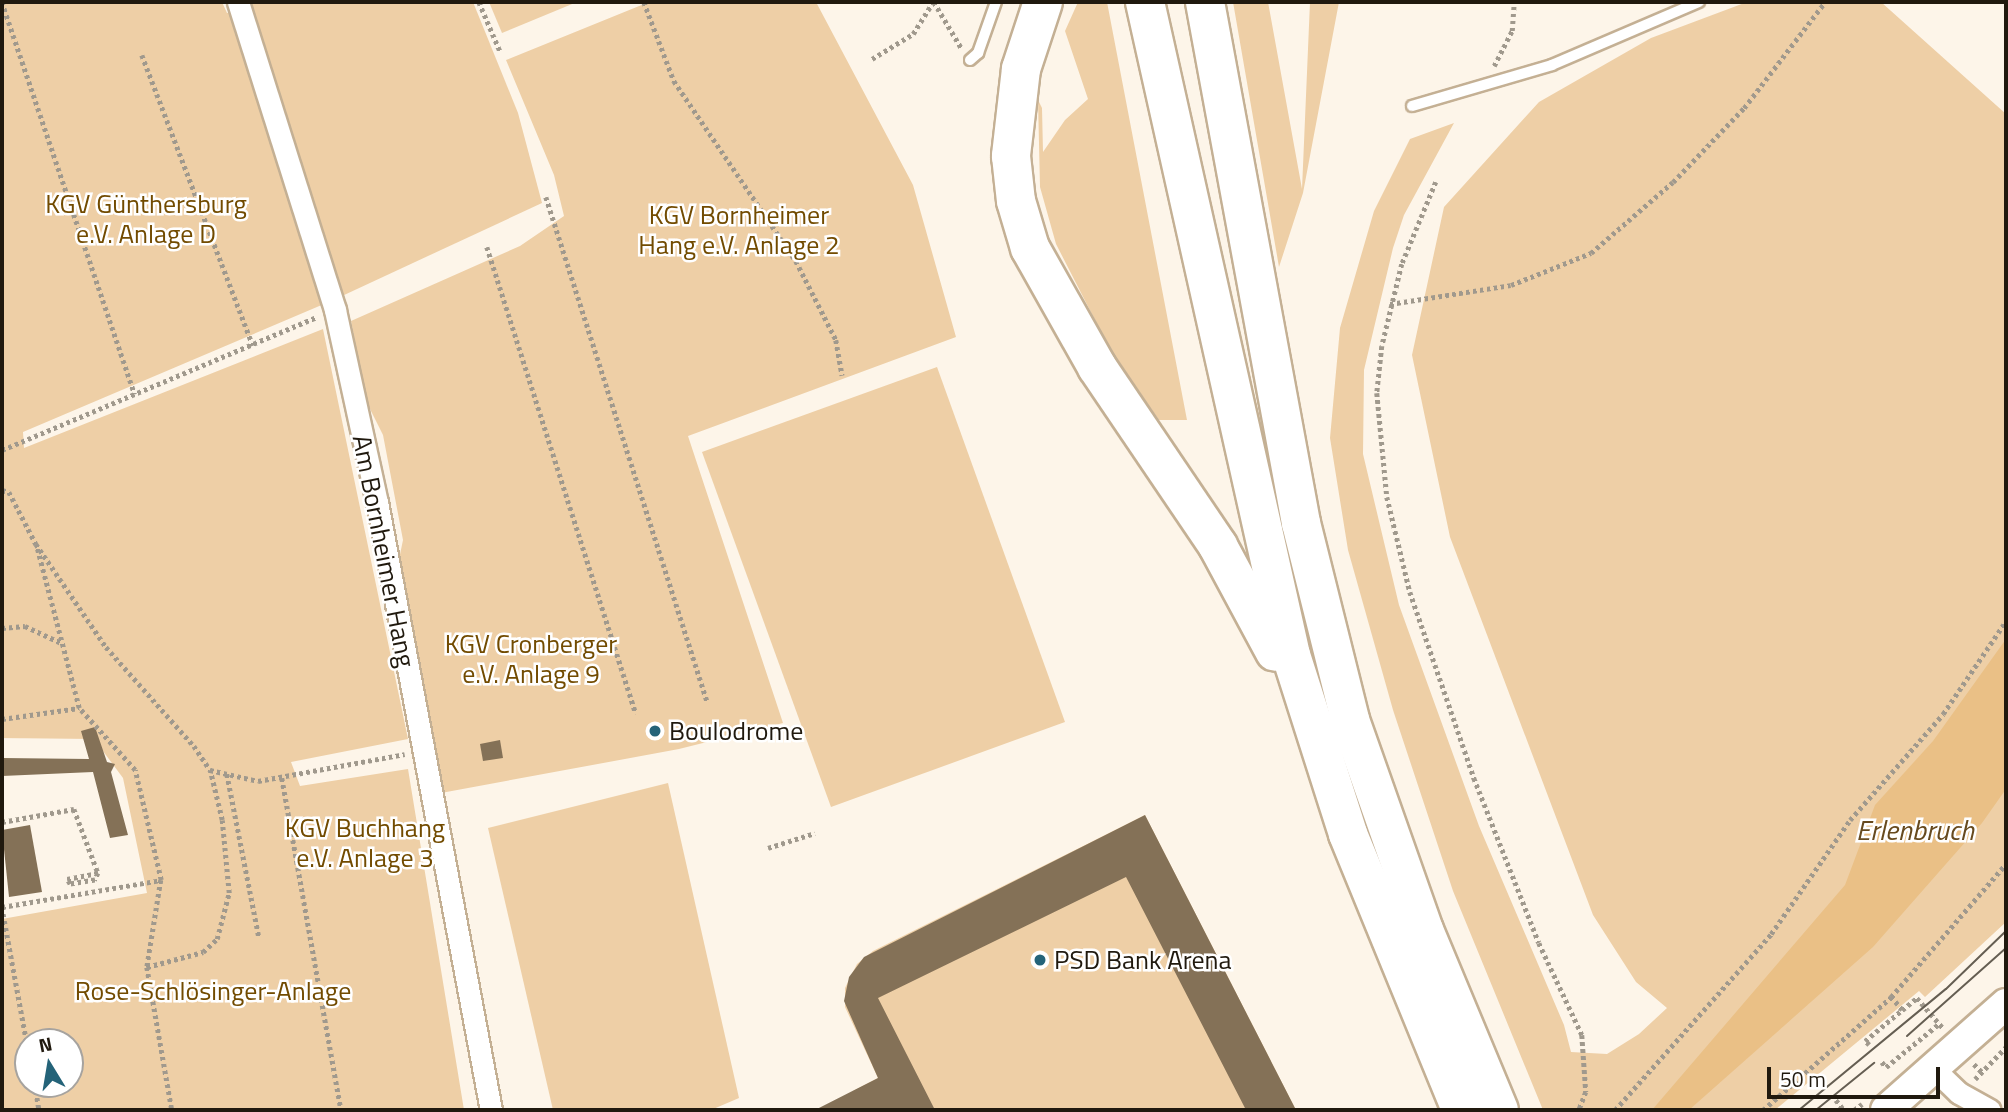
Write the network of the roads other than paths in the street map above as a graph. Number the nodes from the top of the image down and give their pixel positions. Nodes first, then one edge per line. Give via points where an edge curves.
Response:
1 (238, 2) edge
2 (996, 2) edge
3 (1043, 2) edge
4 (1145, 2) edge
5 (1205, 2) edge
6 (1699, 2) edge
7 (970, 60) dead end
8 (1412, 107) dead end
9 (1313, 729) junction
10 (2006, 1004) edge
11 (1935, 1070) junction
12 (491, 1110) edge
13 (1461, 1110) edge
14 (1499, 1110) edge
15 (1885, 1110) edge
16 (1990, 1110) edge

1 - 12 street, Am Bornheimer Hang via 335,310 377,502
2 - 7 lane via 978,53
3 - 9 highway via 1021,69 1011,156 1016,201 1030,248 1097,367 1218,546
4 - 9 highway via 1264,544
5 - 14 highway via 1301,523 1343,695 1424,930
6 - 8 lane via 1552,65
9 - 13 highway via 1348,834
10 - 11 main road
11 - 15 main road
11 - 16 street via 1959,1093

